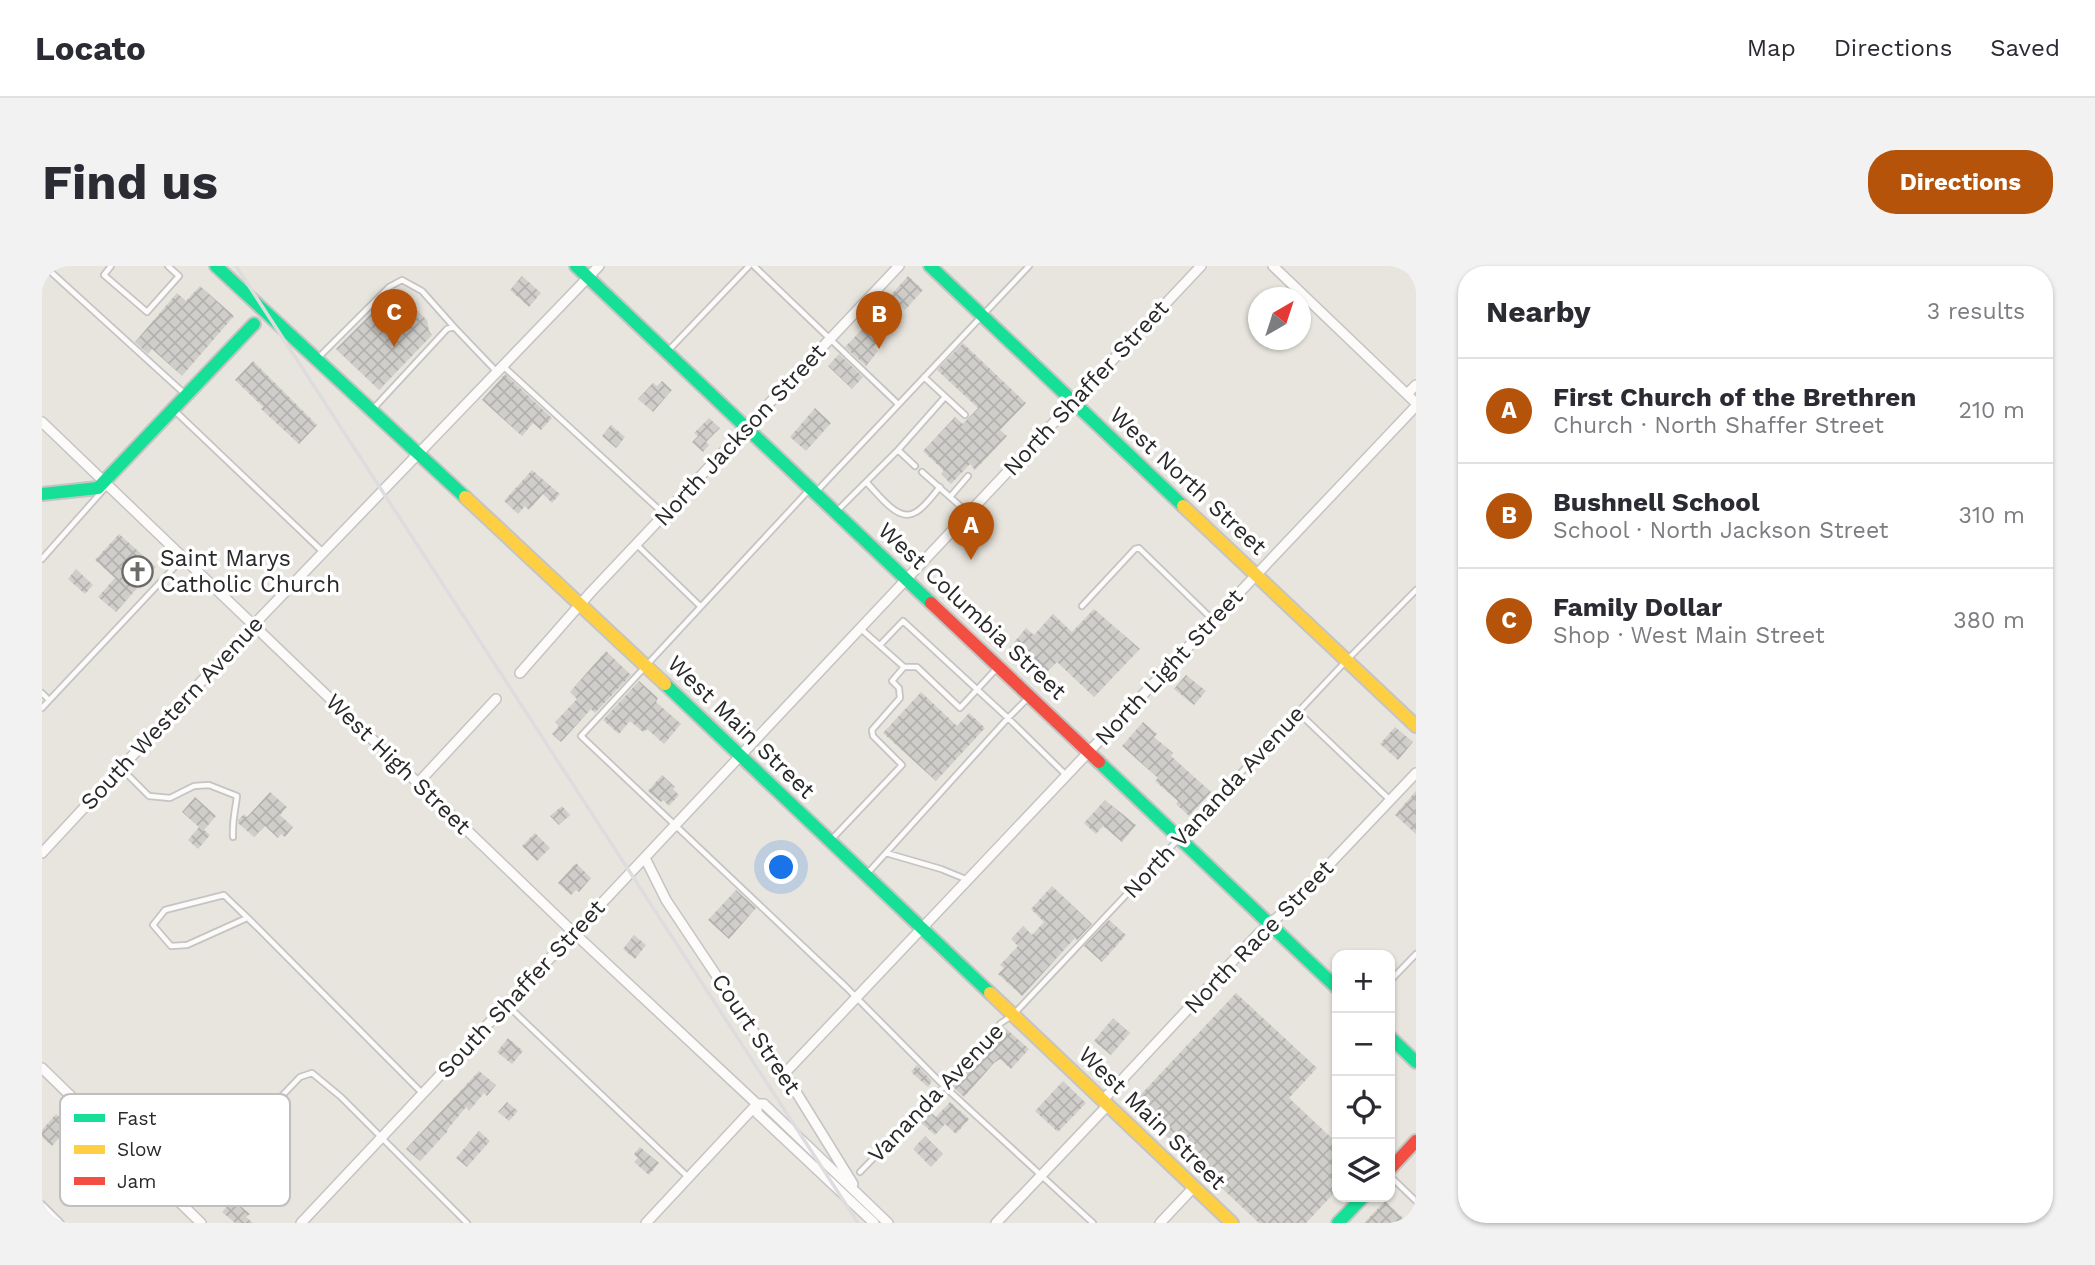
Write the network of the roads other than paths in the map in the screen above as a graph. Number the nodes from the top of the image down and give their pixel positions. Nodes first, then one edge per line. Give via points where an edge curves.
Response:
1 (111, 266) edge
2 (168, 266) edge
3 (216, 266) edge
4 (576, 266) edge
5 (599, 266) edge
6 (752, 266) edge
7 (900, 266) edge
8 (930, 266) edge
9 (1029, 266) edge
10 (1201, 266) edge
11 (1273, 266) edge
12 (1405, 266) edge
13 (42, 271) edge
14 (1416, 277) edge
15 (588, 278) junction
16 (982, 315) junction
17 (254, 324) dead end
18 (454, 327) junction
19 (830, 339) junction
20 (667, 352) junction
21 (318, 359) junction
22 (500, 370) junction
23 (924, 377) junction
24 (1416, 385) edge
25 (1408, 393) junction
26 (186, 396) junction
27 (945, 397) junction
28 (1074, 402) junction
29 (898, 404) junction
30 (1416, 405) edge
31 (173, 410) junction
32 (373, 410) junction
33 (965, 415) dead end
34 (42, 422) edge
35 (747, 428) junction
36 (898, 450) junction
37 (420, 453) junction
38 (915, 466) dead end
39 (922, 472) dead end
40 (968, 477) dead end
41 (866, 482) junction
42 (106, 483) junction
43 (940, 487) junction
44 (813, 490) junction
45 (42, 494) edge
46 (950, 497) junction
47 (836, 512) junction
48 (969, 513) junction
49 (665, 515) junction
50 (636, 545) junction
51 (324, 552) junction
52 (184, 558) junction
53 (42, 559) edge
54 (1257, 575) junction
55 (907, 579) junction
56 (1416, 590) edge
57 (581, 604) junction
58 (699, 606) junction
59 (1083, 606) dead end
60 (1213, 621) junction
61 (255, 625) junction
62 (861, 628) junction
63 (880, 645) junction
64 (1347, 660) junction
65 (646, 665) junction
66 (999, 666) junction
67 (904, 667) junction
68 (520, 673) dead end
69 (976, 690) junction
70 (42, 693) edge
71 (1030, 696) junction
72 (496, 699) dead end
73 (50, 700) junction
74 (42, 708) edge
75 (1298, 712) junction
76 (1008, 719) junction
77 (1416, 726) edge
78 (1089, 752) junction
79 (741, 756) junction
80 (121, 768) junction
81 (1416, 773) edge
82 (1066, 776) junction
83 (418, 783) junction
84 (1390, 800) junction
85 (676, 825) junction
86 (233, 838) dead end
87 (1180, 838) junction
88 (830, 841) junction
89 (42, 853) edge
90 (886, 853) junction
91 (645, 858) junction
92 (866, 875) junction
93 (968, 880) junction
94 (247, 918) junction
95 (1270, 924) junction
96 (922, 928) junction
97 (574, 933) junction
98 (1416, 954) edge
99 (1395, 976) edge
100 (1332, 983) edge
101 (857, 998) junction
102 (507, 1004) junction
103 (1013, 1015) junction
104 (1395, 1042) edge
105 (1416, 1062) edge
106 (42, 1068) edge
107 (784, 1074) junction
108 (944, 1086) junction
109 (423, 1093) junction
110 (69, 1094) edge
111 (284, 1094) edge
112 (1105, 1103) junction
113 (757, 1104) junction
114 (382, 1137) junction
115 (1414, 1147) edge
116 (1395, 1164) edge
117 (860, 1172) dead end
118 (1040, 1176) junction
119 (689, 1178) junction
120 (1395, 1181) edge
121 (1194, 1186) junction
122 (1416, 1201) edge
123 (1358, 1202) edge
124 (42, 1204) edge
125 (183, 1206) edge
126 (872, 1207) junction
127 (999, 1219) edge
128 (61, 1223) edge
129 (201, 1223) edge
130 (301, 1223) edge
131 (467, 1223) edge
132 (646, 1223) edge
133 (874, 1223) edge
134 (888, 1223) edge
135 (1010, 1223) edge
136 (1093, 1223) edge
137 (1160, 1223) edge
138 (1232, 1223) edge
139 (1338, 1223) edge

1 - 2 lane via 104,275 147,313 179,276
3 - 21 main road, West Main Street
4 - 15 main road, West Columbia Street
5 - 15 street, South Western Avenue
6 - 19 lane
6 - 20 lane
7 - 19 street, North Jackson Street
8 - 16 main road, West North Street
9 - 16 lane
10 - 28 street, North Shaffer Street
11 - 25 street
12 - 14 lane
13 - 26 lane via 51,272
15 - 20 main road, West Columbia Street
15 - 22 street, South Western Avenue
16 - 23 lane
16 - 28 main road, West North Street
17 - 26 main road
18 - 21 lane via 422,291 402,280 389,286
18 - 22 lane
18 - 32 lane via 443,332
19 - 29 lane
19 - 35 street, North Jackson Street
20 - 35 main road, West Columbia Street
21 - 32 main road, West Main Street
22 - 37 street, South Western Avenue
22 - 49 lane
23 - 27 lane
23 - 29 lane
24 - 25 street
25 - 30 street
26 - 31 main road
27 - 33 lane
27 - 36 lane
28 - 48 street, North Shaffer Street
28 - 54 main road, West North Street
29 - 44 lane
30 - 54 street, North Light Street
31 - 42 main road
31 - 51 lane
32 - 37 main road, West Main Street
34 - 42 street, West High Street
35 - 44 main road, West Columbia Street
35 - 49 street, North Jackson Street
36 - 38 lane
36 - 41 lane
37 - 51 street, South Western Avenue
37 - 57 main road, West Main Street
39 - 43 lane
40 - 46 lane
41 - 43 lane via 897,513 906,515 915,513
41 - 47 lane
42 - 45 main road via 89,490
42 - 52 street, West High Street
42 - 53 lane
43 - 46 lane
44 - 47 main road, West Columbia Street
44 - 58 lane
46 - 48 lane
47 - 55 main road, West Columbia Street
48 - 55 street, North Shaffer Street
49 - 50 street, North Jackson Street
50 - 57 street, North Jackson Street
50 - 58 lane
51 - 61 street, South Western Avenue
52 - 61 street, West High Street
52 - 73 lane
54 - 60 street, North Light Street
54 - 64 main road, West North Street
55 - 62 street, North Shaffer Street
55 - 66 main road, West Columbia Street
56 - 64 lane, North Vananda Avenue
57 - 65 main road, West Main Street
57 - 68 street, North Jackson Street
58 - 65 lane
59 - 60 lane via 1139,548
60 - 78 street, North Light Street
61 - 80 street, South Western Avenue
61 - 83 street, West High Street
62 - 63 lane
62 - 79 street, North Shaffer Street
63 - 67 lane
63 - 69 lane via 903,621
64 - 75 lane, North Vananda Avenue
64 - 77 main road, West North Street
65 - 79 main road, West Main Street
65 - 85 lane via 581,736
66 - 69 lane
66 - 71 main road, West Columbia Street
67 - 69 lane via 917,667 960,708
67 - 88 lane via 892,681 900,698 872,730 902,765
69 - 76 lane
70 - 73 lane
71 - 76 lane
71 - 78 main road, West Columbia Street
72 - 83 street
73 - 74 lane
75 - 84 lane
75 - 87 lane, North Vananda Avenue
76 - 82 lane
76 - 90 lane
78 - 82 street, North Light Street
78 - 87 main road, West Columbia Street
79 - 85 street, South Shaffer Street
79 - 88 main road, West Main Street
80 - 86 lane via 149,796 170,798 194,786 209,785 237,796
80 - 89 street, South Western Avenue
81 - 84 street, North Race Street
82 - 93 street, North Light Street
83 - 97 street, West High Street
84 - 95 street, North Race Street
85 - 91 street, South Shaffer Street
85 - 101 lane
87 - 95 main road, West Columbia Street
87 - 103 lane, North Vananda Avenue
88 - 92 main road, West Main Street
90 - 92 lane
90 - 93 lane
91 - 97 street, South Shaffer Street
91 - 107 street, Court Street via 666,900
92 - 96 main road, West Main Street
93 - 96 street, North Light Street
94 - 94 lane via 223,895 165,910 153,925 172,947 187,945
94 - 109 lane
95 - 100 main road, West Columbia Street
95 - 112 street, North Race Street
96 - 101 street, North Light Street
96 - 103 main road, West Main Street
97 - 102 street, South Shaffer Street
97 - 113 street, West High Street
98 - 99 lane
101 - 107 street, North Light Street
101 - 108 lane
102 - 109 street, South Shaffer Street
102 - 119 lane
103 - 108 lane, Vananda Avenue
103 - 112 main road, West Main Street
104 - 105 main road
106 - 110 street
107 - 126 street, Court Street
108 - 117 lane, Vananda Avenue
108 - 118 lane
109 - 114 street, South Shaffer Street
111 - 114 lane via 300,1077 312,1073
112 - 118 street, North Race Street
112 - 121 main road, West Main Street
113 - 119 street
113 - 126 street, West High Street via 764,1104
113 - 133 street, West High Street via 757,1113
114 - 130 street, South Shaffer Street
114 - 131 lane
115 - 116 main road
118 - 127 street, North Race Street
118 - 136 lane
119 - 132 street
120 - 122 lane
121 - 137 street
121 - 138 main road, West Main Street
123 - 139 main road
124 - 128 lane
125 - 129 street
126 - 134 street, West High Street
127 - 135 street

